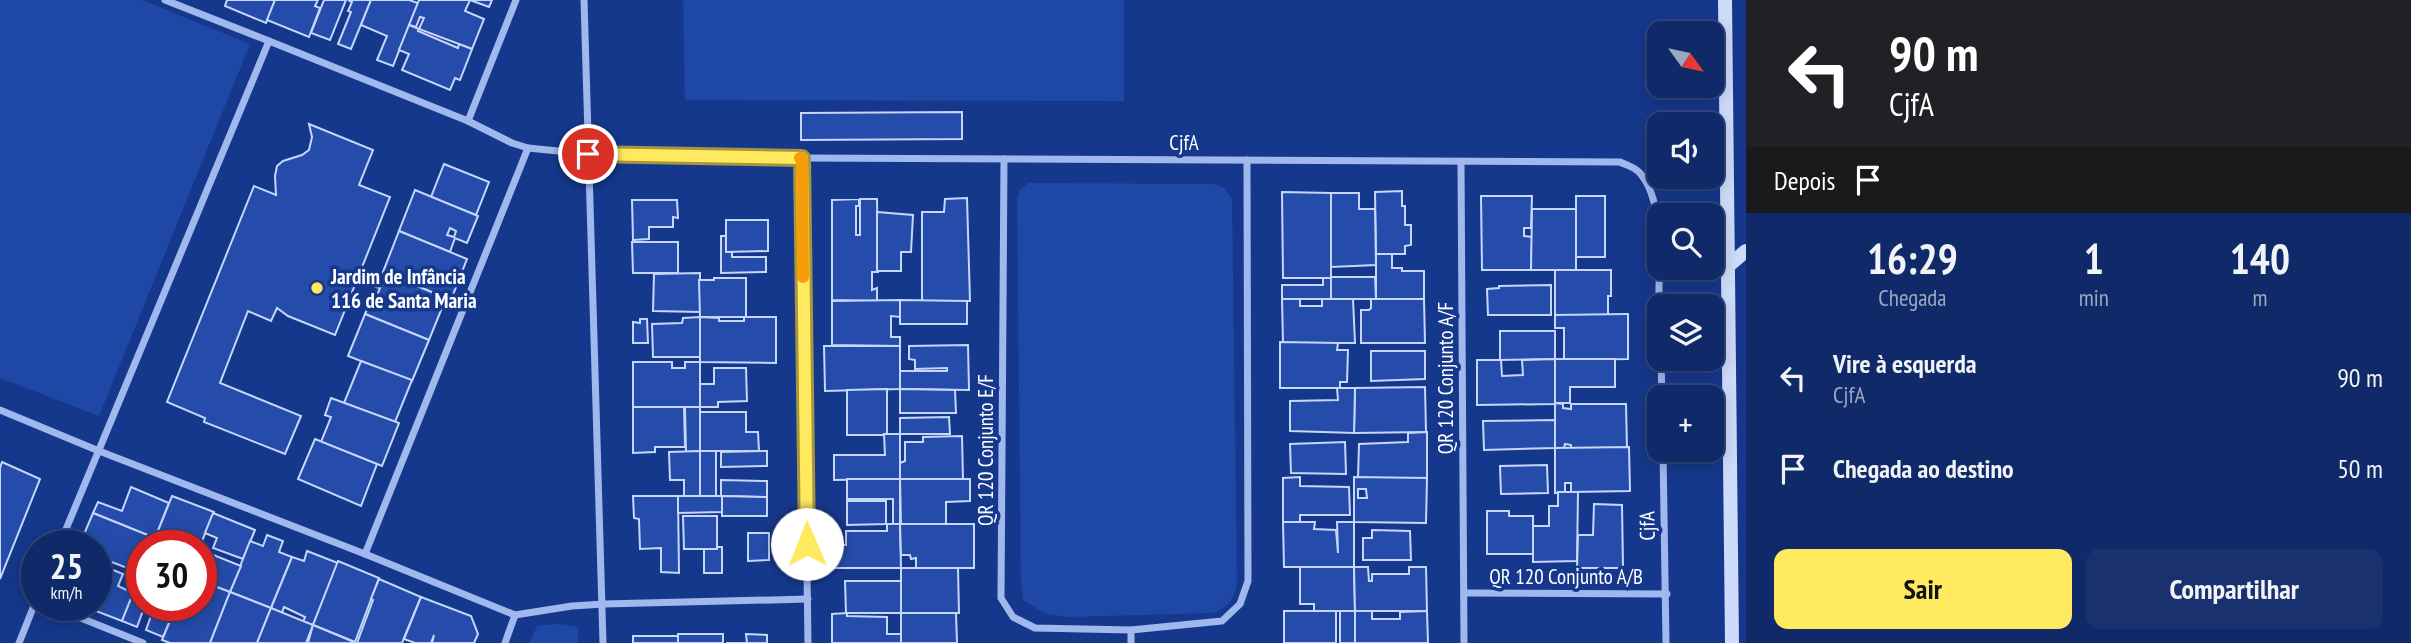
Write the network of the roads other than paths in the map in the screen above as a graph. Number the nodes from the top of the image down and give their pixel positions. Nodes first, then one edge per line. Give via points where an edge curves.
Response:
1 (166, 0) edge
2 (516, 0) edge
3 (584, 0) edge
4 (1725, 0) edge
5 (269, 41) junction
6 (468, 121) junction
7 (528, 148) junction
8 (588, 154) junction
9 (802, 158) junction
10 (1004, 159) junction
11 (1247, 160) junction
12 (1461, 163) junction
13 (1746, 251) edge
14 (1728, 265) junction
15 (1659, 294) edge
16 (0, 410) edge
17 (99, 451) junction
18 (1663, 462) edge
19 (66, 530) edge
20 (365, 554) junction
21 (1464, 593) junction
22 (1667, 594) junction
23 (808, 599) junction
24 (604, 604) junction
25 (515, 615) junction
26 (28, 621) edge
27 (88, 621) edge
28 (1132, 630) junction
29 (19, 643) edge
30 (143, 643) edge
31 (505, 643) edge
32 (603, 643) edge
33 (808, 643) edge
34 (1131, 643) edge
35 (1464, 643) edge
36 (1667, 643) edge
37 (1732, 643) edge

1 - 5 street, CjfA
2 - 6 street
3 - 8 street
4 - 14 street
5 - 6 street, CjfA
5 - 17 street
6 - 7 street, CjfA
7 - 8 street, CjfA
7 - 20 street
8 - 9 street, CjfA
8 - 24 street
9 - 10 street, CjfA
9 - 23 street
10 - 11 street, CjfA
10 - 28 street, QR 120 Conjunto E/F via 1002,598 1013,617 1035,628
11 - 12 street, CjfA
11 - 28 street, QR 120 Conjunto E/F via 1248,582 1240,604 1222,621
12 - 15 street, CjfA via 1620,162 1637,170 1651,190 1657,211
12 - 21 street, QR 120 Conjunto A/F
13 - 14 street
14 - 37 street
16 - 17 street
17 - 19 street
17 - 20 street
18 - 22 street, CjfA
20 - 25 street
21 - 22 street, QR 120 Conjunto A/B
21 - 35 street, QR 120 Conjunto A/F
22 - 36 street, CjfA
23 - 24 street
23 - 33 street
24 - 25 street
24 - 32 street
25 - 31 street
26 - 29 street
27 - 30 street
28 - 34 street

